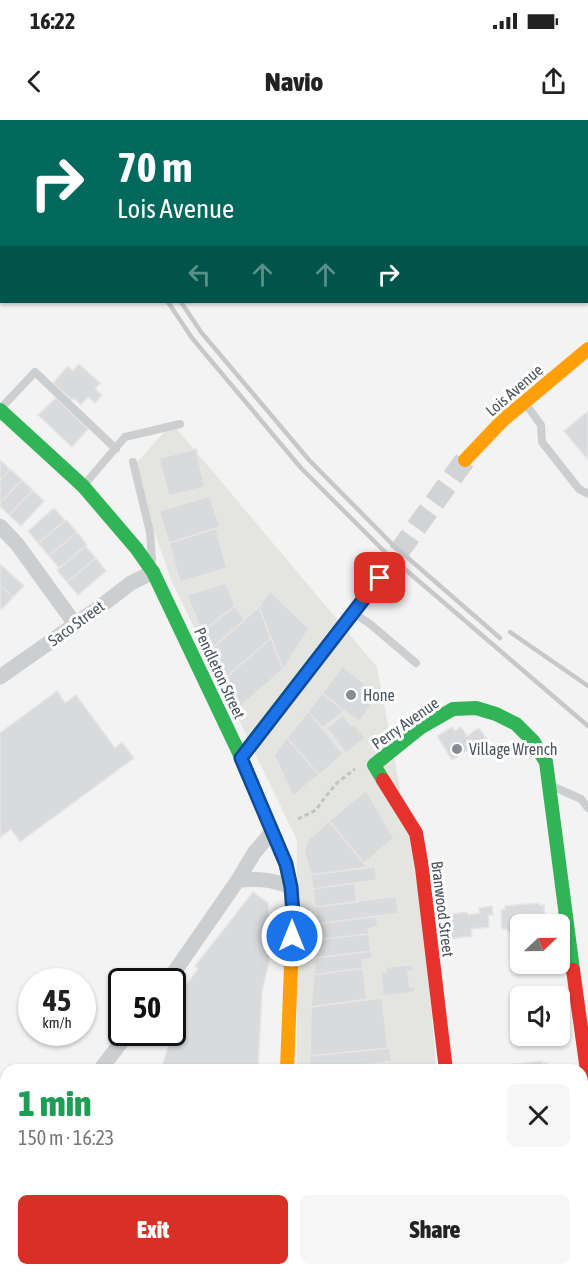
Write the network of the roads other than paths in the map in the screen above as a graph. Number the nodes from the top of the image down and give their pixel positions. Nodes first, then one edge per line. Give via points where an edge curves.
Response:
1 (588, 349) edge
2 (524, 402) junction
3 (0, 410) edge
4 (180, 424) dead end
5 (116, 449) junction
6 (465, 460) tunnel mouth
7 (133, 462) dead end
8 (83, 486) junction
9 (588, 494) edge
10 (1, 528) edge
11 (153, 572) junction
12 (380, 578) tunnel mouth
13 (353, 612) junction
14 (75, 624) junction
15 (416, 663) dead end
16 (0, 677) edge
17 (241, 758) junction
18 (374, 765) joint
19 (548, 784) junction
20 (588, 808) edge
21 (272, 832) junction
22 (238, 880) junction
23 (291, 887) junction
24 (177, 968) edge
25 (118, 1046) edge
26 (105, 1064) edge
27 (287, 1064) edge
28 (444, 1064) edge
29 (586, 1064) edge

1 - 2 street, Lois Avenue
2 - 6 street, Lois Avenue
2 - 9 lane via 541,425 542,442 579,489
3 - 5 lane via 35,372
3 - 8 street, Pendleton Street
4 - 5 lane via 125,437
5 - 8 lane
7 - 11 lane, Pendleton Street via 150,532
8 - 11 street, Pendleton Street
10 - 14 street
11 - 14 street, Saco Street via 131,583
11 - 17 street, Pendleton Street
12 - 13 street
13 - 15 lane
13 - 17 street
14 - 16 street, Saco Street
17 - 21 street, Pendleton Street
18 - 19 street, Perry Avenue via 420,728 453,709 476,708 516,724 533,741 546,762
18 - 28 street, Branwood Street via 416,833
19 - 20 lane via 581,799
19 - 29 street, Perry Avenue
21 - 22 street
21 - 23 street, Pendleton Street
22 - 23 street via 274,880
22 - 24 street
23 - 27 street, Pendleton Street
25 - 26 street

